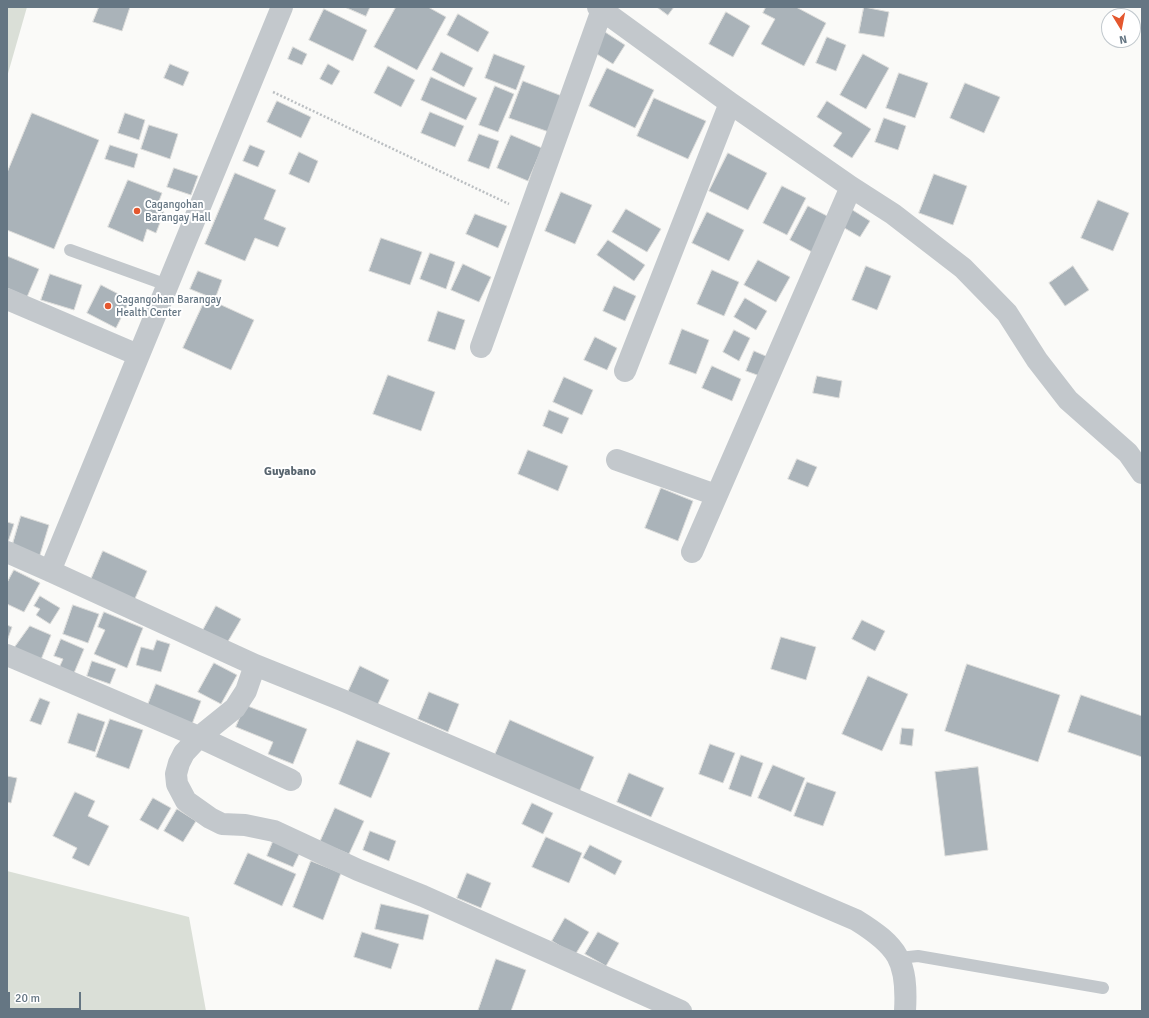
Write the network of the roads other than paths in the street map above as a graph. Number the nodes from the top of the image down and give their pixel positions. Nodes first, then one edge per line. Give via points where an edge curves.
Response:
1 (282, 7) edge
2 (601, 8) edge
3 (730, 103) junction
4 (851, 187) junction
5 (70, 250) dead end
6 (167, 286) junction
7 (7, 299) edge
8 (481, 347) dead end
9 (138, 355) junction
10 (625, 371) dead end
11 (617, 460) dead end
12 (1142, 473) edge
13 (716, 495) junction
14 (7, 552) edge
15 (692, 552) dead end
16 (50, 571) junction
17 (7, 655) edge
18 (255, 665) junction
19 (199, 737) junction
20 (291, 780) dead end
21 (899, 958) junction
22 (1103, 988) dead end
23 (680, 1011) edge
24 (905, 1011) edge

1 - 6 street
2 - 3 street
2 - 8 street
3 - 4 street
3 - 10 street
4 - 12 street via 893,214 976,280 1007,313 1037,360 1068,400 1128,453
4 - 13 street
5 - 6 lane
6 - 9 street
7 - 9 street
9 - 16 street
11 - 13 street
13 - 15 street
14 - 16 street
16 - 18 street
17 - 19 street
18 - 19 street via 246,691 235,708
18 - 21 street via 856,920 889,944
19 - 20 street
19 - 23 street via 179,763 177,784 186,801 210,818 222,824 245,825 274,831
21 - 22 lane via 918,956
21 - 24 street via 906,988

